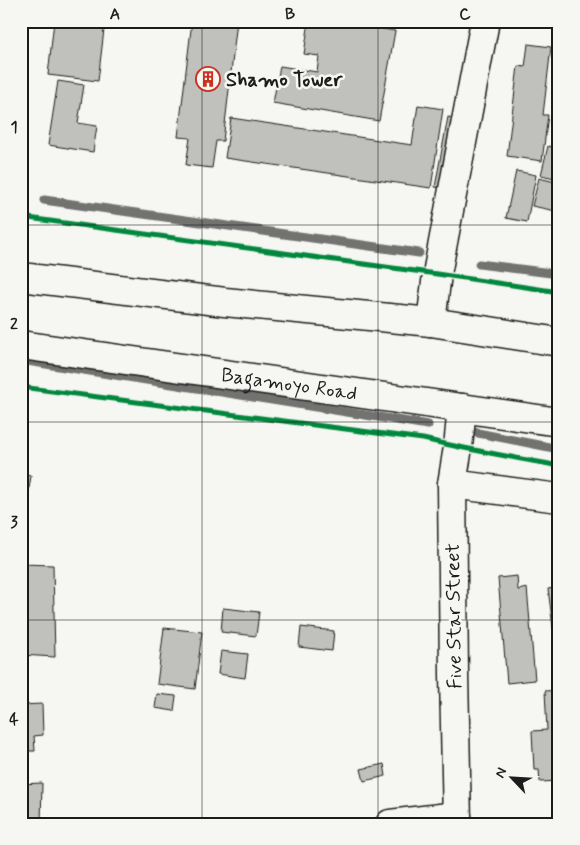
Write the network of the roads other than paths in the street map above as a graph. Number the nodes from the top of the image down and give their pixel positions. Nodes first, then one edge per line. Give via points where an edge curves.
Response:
1 (485, 21) edge
2 (21, 277) edge
3 (431, 322) junction
4 (559, 342) edge
5 (21, 345) edge
6 (462, 408) junction
7 (559, 422) edge
8 (452, 484) junction
9 (559, 498) edge
10 (457, 820) edge
11 (390, 824) edge

1 - 3 main road via 437,274
2 - 3 main road via 225,302
3 - 4 main road
5 - 6 main road, Bagamoyo Road
6 - 7 main road, Bagamoyo Road
6 - 8 main road, Five Star Street
8 - 9 main road
8 - 10 main road, Five Star Street
10 - 11 main road

